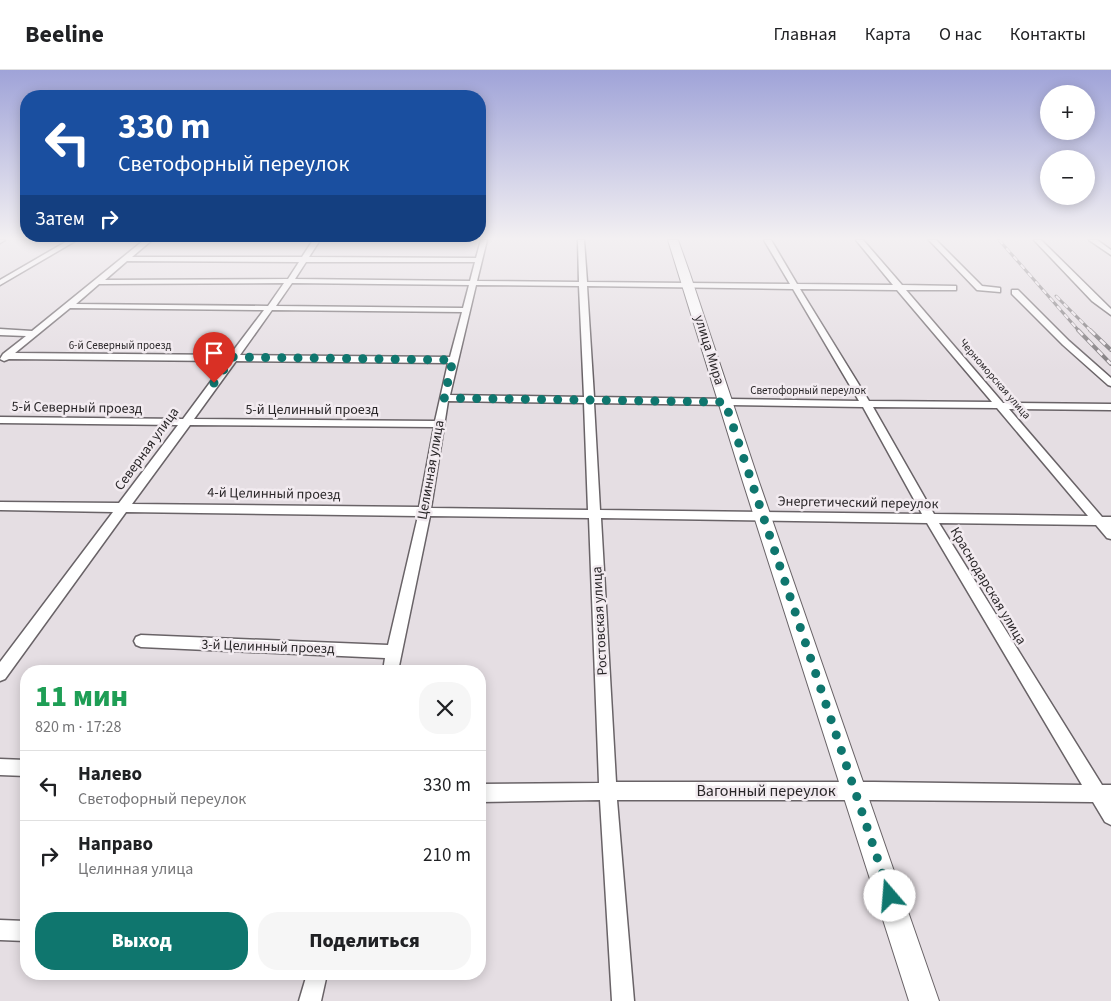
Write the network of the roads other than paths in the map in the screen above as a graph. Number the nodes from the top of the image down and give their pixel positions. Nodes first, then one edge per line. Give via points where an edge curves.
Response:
1 (96, 283) edge
2 (288, 283) edge
3 (472, 283) edge
4 (522, 283) edge
5 (896, 283) edge
6 (975, 283) edge
7 (1079, 283) edge
8 (583, 284) junction
9 (690, 286) junction
10 (793, 286) junction
11 (898, 286) junction
12 (954, 288) dead end
13 (997, 290) dead end
14 (1015, 292) dead end
15 (68, 306) junction
16 (270, 308) junction
17 (465, 310) junction
18 (1111, 313) edge
19 (0, 332) edge
20 (33, 334) junction
21 (233, 357) junction
22 (3, 359) edge
23 (453, 360) junction
24 (1111, 383) edge
25 (444, 398) junction
26 (588, 400) junction
27 (725, 402) junction
28 (865, 402) junction
29 (1000, 404) junction
30 (1111, 406) edge
31 (0, 420) edge
32 (184, 423) junction
33 (439, 424) junction
34 (0, 506) edge
35 (124, 507) junction
36 (425, 510) junction
37 (596, 513) junction
38 (762, 516) junction
39 (931, 520) junction
40 (1105, 521) edge
41 (1111, 535) edge
42 (141, 642) dead end
43 (395, 652) junction
44 (5, 661) edge
45 (392, 665) edge
46 (0, 674) edge
47 (0, 767) edge
48 (20, 768) edge
49 (608, 791) junction
50 (856, 791) junction
51 (486, 792) edge
52 (1105, 794) edge
53 (1111, 816) edge
54 (0, 930) edge
55 (20, 931) edge
56 (315, 980) edge
57 (310, 1001) edge
58 (622, 1001) edge
59 (924, 1001) edge

1 - 15 street
2 - 16 street, Северная улица
3 - 17 street, Целинная улица
4 - 8 street
5 - 11 street, Черноморская улица
6 - 13 street via 980,288
7 - 18 street
8 - 9 street
8 - 26 street, Ростовская улица
9 - 10 street
9 - 27 street, улица Мира
10 - 11 street
10 - 28 street, Краснодарская улица
11 - 12 street
11 - 29 street, Черноморская улица
14 - 24 street
15 - 16 street
15 - 20 street
16 - 17 street
16 - 21 street, Северная улица
17 - 23 street, Целинная улица
19 - 20 street
20 - 22 street
21 - 22 street, 6-й Северный проезд
21 - 23 street, 6-й Северный проезд
21 - 32 street, Северная улица
23 - 25 street, Целинная улица
25 - 26 street, Светофорный переулок
25 - 33 street, Целинная улица
26 - 27 street, Светофорный переулок
26 - 37 street, Ростовская улица
27 - 28 street, Светофорный переулок
27 - 38 street, улица Мира
28 - 29 street, Светофорный переулок
28 - 39 street, Краснодарская улица
29 - 30 street, Светофорный переулок
29 - 40 street, Черноморская улица
31 - 32 street, 5-й Северный проезд
32 - 33 street, 5-й Целинный проезд
32 - 35 street, Северная улица
33 - 36 street, Целинная улица
34 - 35 street, 4-й Целинный проезд
35 - 36 street, 4-й Целинный проезд
35 - 44 street, Северная улица
36 - 37 street, Энергетический переулок
36 - 43 street, Целинная улица
37 - 38 street, Энергетический переулок
37 - 49 street, Ростовская улица
38 - 39 street, Энергетический переулок
38 - 50 street, улица Мира
39 - 40 street, Энергетический переулок
39 - 52 street, Краснодарская улица
40 - 41 street, Черноморская улица
42 - 43 street, 3-й Целинный проезд
43 - 45 street, Целинная улица
44 - 46 street, Северная улица
47 - 48 street
49 - 50 street, Вагонный переулок
49 - 51 street, Вагонный переулок
49 - 58 street, Ростовская улица
50 - 52 street, Вагонный переулок
50 - 59 street, улица Мира
52 - 53 street, Краснодарская улица
54 - 55 street
56 - 57 street

